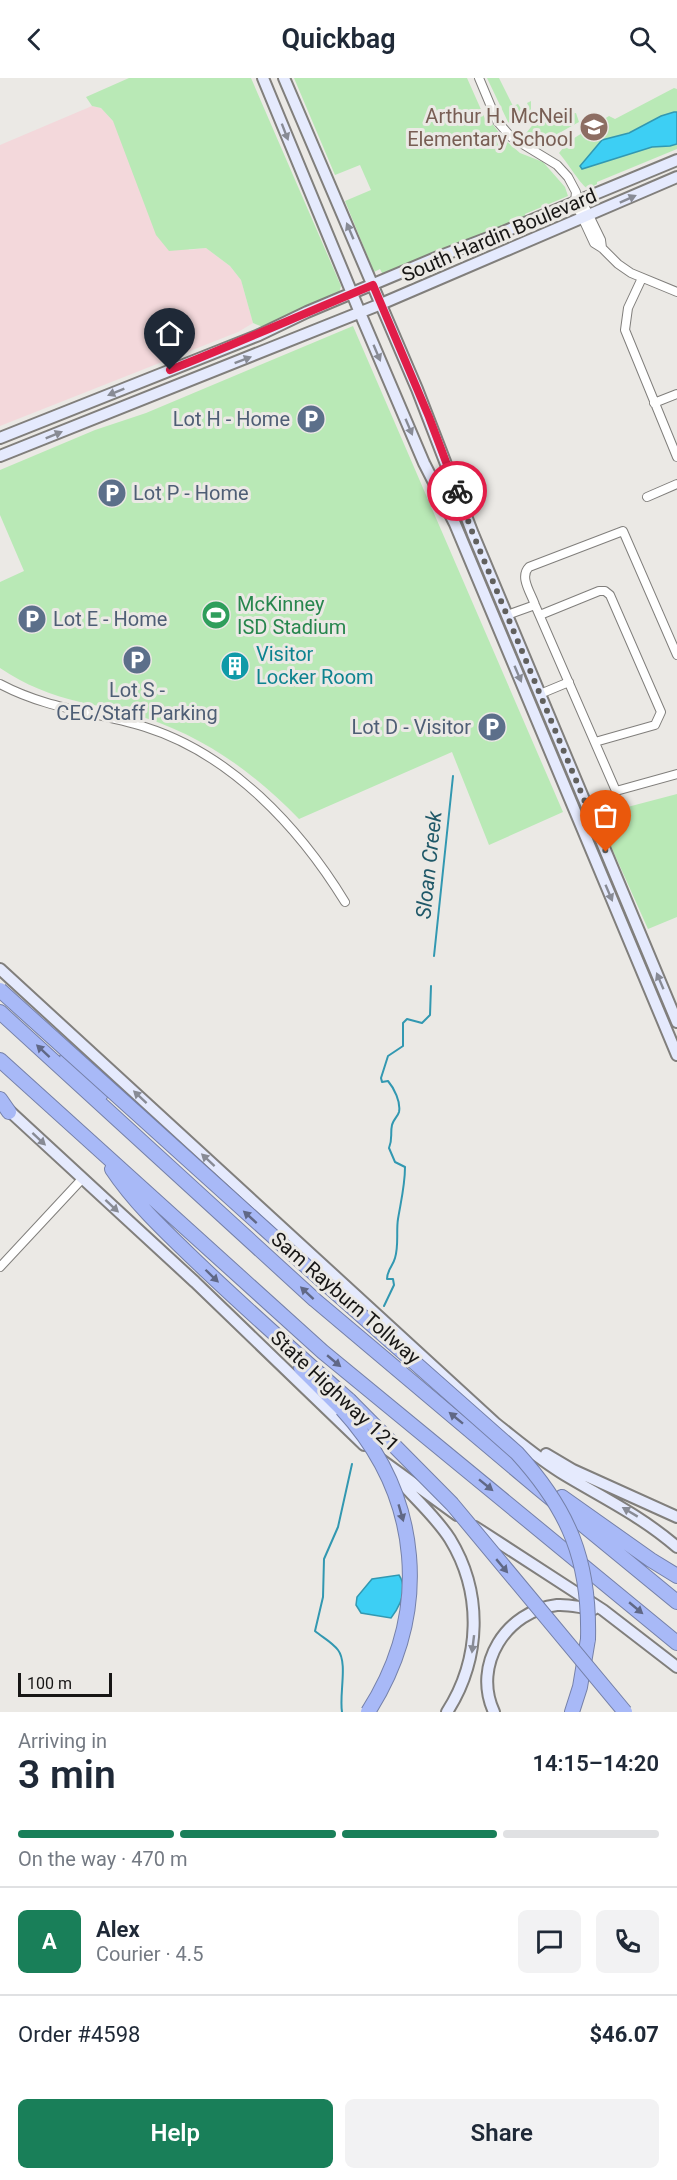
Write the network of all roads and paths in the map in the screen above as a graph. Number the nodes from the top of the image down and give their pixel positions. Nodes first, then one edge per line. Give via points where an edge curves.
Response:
1 (263, 78) edge
2 (284, 78) edge
3 (479, 78) edge
4 (677, 160) edge
5 (677, 177) edge
6 (578, 198) junction
7 (586, 217) junction
8 (642, 278) junction
9 (373, 285) junction
10 (677, 292) edge
11 (352, 294) junction
12 (381, 304) junction
13 (360, 313) junction
14 (190, 363) junction
15 (196, 378) junction
16 (677, 394) edge
17 (654, 403) junction
18 (0, 438) edge
19 (443, 455) junction
20 (0, 456) edge
21 (677, 457) edge
22 (424, 463) junction
23 (677, 484) edge
24 (647, 497) dead end
25 (535, 604) junction
26 (507, 615) junction
27 (540, 615) junction
28 (495, 620) junction
29 (677, 655) edge
30 (569, 682) junction
31 (0, 684) edge
32 (540, 694) junction
33 (595, 742) junction
34 (677, 774) edge
35 (345, 902) dead end
36 (0, 969) edge
37 (0, 989) edge
38 (0, 1012) edge
39 (677, 1022) edge
40 (677, 1055) edge
41 (0, 1060) edge
42 (3, 1105) edge
43 (132, 1133) junction
44 (99, 1150) junction
45 (82, 1179) junction
46 (0, 1267) edge
47 (468, 1396) junction
48 (345, 1404) junction
49 (501, 1456) junction
50 (388, 1466) junction
51 (677, 1517) edge
52 (677, 1547) edge
53 (677, 1576) edge
54 (677, 1602) edge
55 (603, 1610) junction
56 (677, 1643) edge
57 (677, 1667) edge
58 (368, 1712) edge
59 (447, 1712) edge
60 (494, 1712) edge
61 (572, 1712) edge
62 (625, 1712) edge

1 -> 11 main road
9 -> 2 main road
3 - 6 street via 504,129 524,147 557,165
4 - 6 main road, South Hardin Boulevard
7 -> 5 main road, South Hardin Boulevard
6 - 7 street
6 - 9 main road, South Hardin Boulevard
7 - 8 street via 594,243
7 - 12 main road, South Hardin Boulevard
8 - 10 street
8 - 17 street via 628,308 625,330
9 - 11 main road, South Hardin Boulevard
9 - 12 main road
11 - 13 main road
11 - 14 main road, South Hardin Boulevard
12 - 13 main road, South Hardin Boulevard
12 - 19 main road
15 -> 13 main road, South Hardin Boulevard
13 -> 22 main road
14 - 15 main road
14 -> 18 main road, South Hardin Boulevard
20 -> 15 main road, South Hardin Boulevard
16 - 17 street
17 - 21 street
19 - 22 main road
19 - 26 main road
22 - 28 main road
23 - 24 street
25 - 26 street
25 - 27 street
25 - 29 street via 524,577 529,567 623,531
26 - 28 main road
26 - 32 main road
27 - 30 street
27 - 33 street via 599,591 610,595 661,712 655,725
28 -> 40 main road
30 - 32 street
30 - 33 street
31 - 35 street via 55,707 148,728 195,749 241,781 272,809 308,848
39 -> 32 main road
33 - 34 street via 616,790
47 -> 36 main road
37 - 43 highway via 106,1098
61 -> 37 highway, bridge via 585,1664 588,1596 568,1525 539,1477 517,1453
43 -> 38 highway, Sam Rayburn Tollway
41 - 44 highway
42 -> 45 main road, State Highway 121
49 -> 43 highway, Sam Rayburn Tollway via 315,1300
44 -> 48 highway via 124,1188 172,1238
44 -> 56 highway via 323,1352
45 - 46 street
45 -> 50 main road, State Highway 121
47 - 51 main road via 573,1470
52 -> 47 main road via 640,1518 533,1453
48 -> 58 highway, bridge via 385,1469 401,1512 410,1559 404,1631 388,1676
48 -> 62 highway, bridge via 452,1504
49 - 53 highway
49 - 54 highway, Sam Rayburn Tollway
50 - 55 main road, State Highway 121
50 -> 59 main road via 439,1523 463,1566 473,1598 474,1643 469,1666
55 - 57 main road, State Highway 121
55 - 60 main road via 572,1605 544,1607 507,1630 497,1642 488,1672 487,1689

